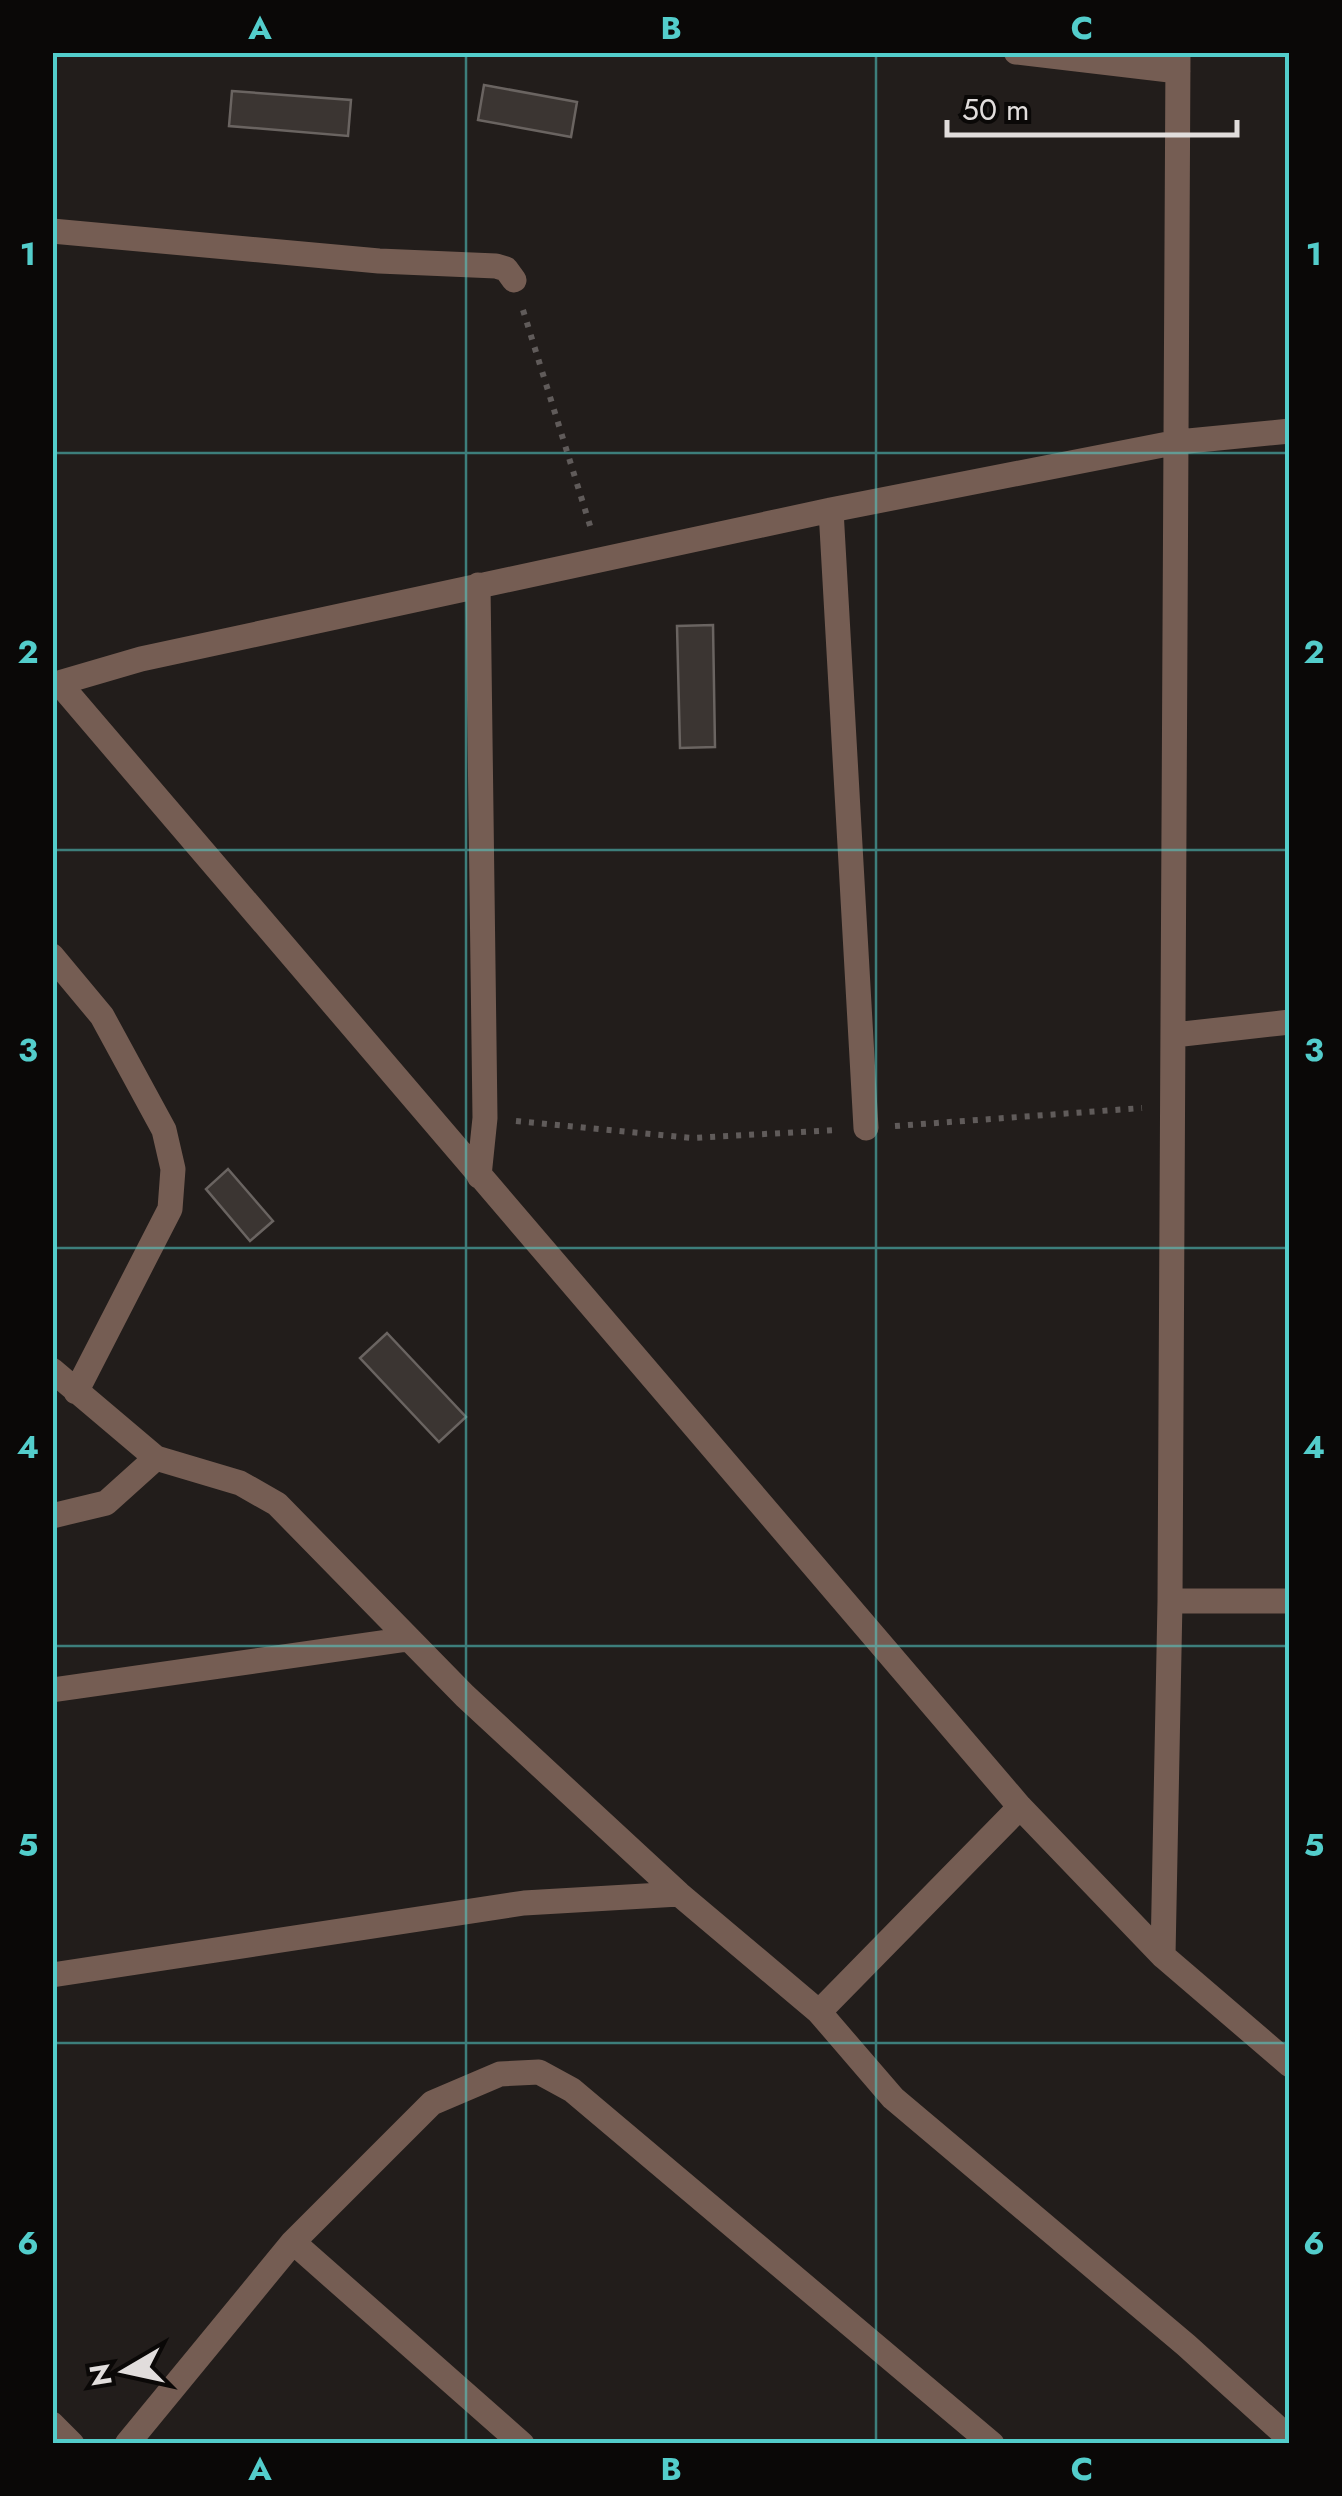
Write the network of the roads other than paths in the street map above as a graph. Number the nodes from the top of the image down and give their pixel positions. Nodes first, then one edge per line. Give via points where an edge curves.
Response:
1 (1016, 52) edge
2 (1178, 62) edge
3 (52, 232) edge
4 (514, 280) road end
5 (1290, 431) edge
6 (1178, 442) junction
7 (831, 510) junction
8 (478, 586) junction
9 (56, 684) edge
10 (52, 956) edge
11 (1290, 1022) edge
12 (1174, 1035) junction
13 (866, 1128) road end
14 (479, 1176) junction
15 (52, 1370) edge
16 (76, 1392) junction
17 (156, 1458) junction
18 (52, 1516) edge
19 (1170, 1601) junction
20 (1290, 1601) edge
21 (408, 1639) junction
22 (52, 1690) edge
23 (1020, 1808) junction
24 (679, 1894) junction
25 (1163, 1956) junction
26 (52, 1975) edge
27 (819, 2012) junction
28 (1290, 2065) edge
29 (293, 2242) junction
30 (52, 2424) edge
31 (1290, 2439) edge
32 (72, 2444) edge
33 (127, 2444) edge
34 (522, 2444) edge
35 (992, 2444) edge

1 - 2 street
2 - 6 street
3 - 4 street via 496,266
5 - 6 street
6 - 7 street
6 - 12 street
7 - 8 street
7 - 13 street
8 - 9 street via 141,659
8 - 14 street via 485,1118
9 - 14 street
10 - 16 street via 102,1016 164,1130 173,1169 170,1209
11 - 12 street
12 - 19 street
14 - 23 street
15 - 16 street
16 - 17 street
17 - 18 street via 106,1504
17 - 21 street via 240,1484 277,1504
19 - 20 street
19 - 25 street
21 - 22 street
21 - 24 street
23 - 25 street
23 - 27 street
24 - 26 street via 524,1903
24 - 27 street
25 - 28 street
27 - 31 street via 893,2098
29 - 33 street
29 - 34 street
29 - 35 street via 432,2103 500,2074 539,2072 572,2090
30 - 32 street

